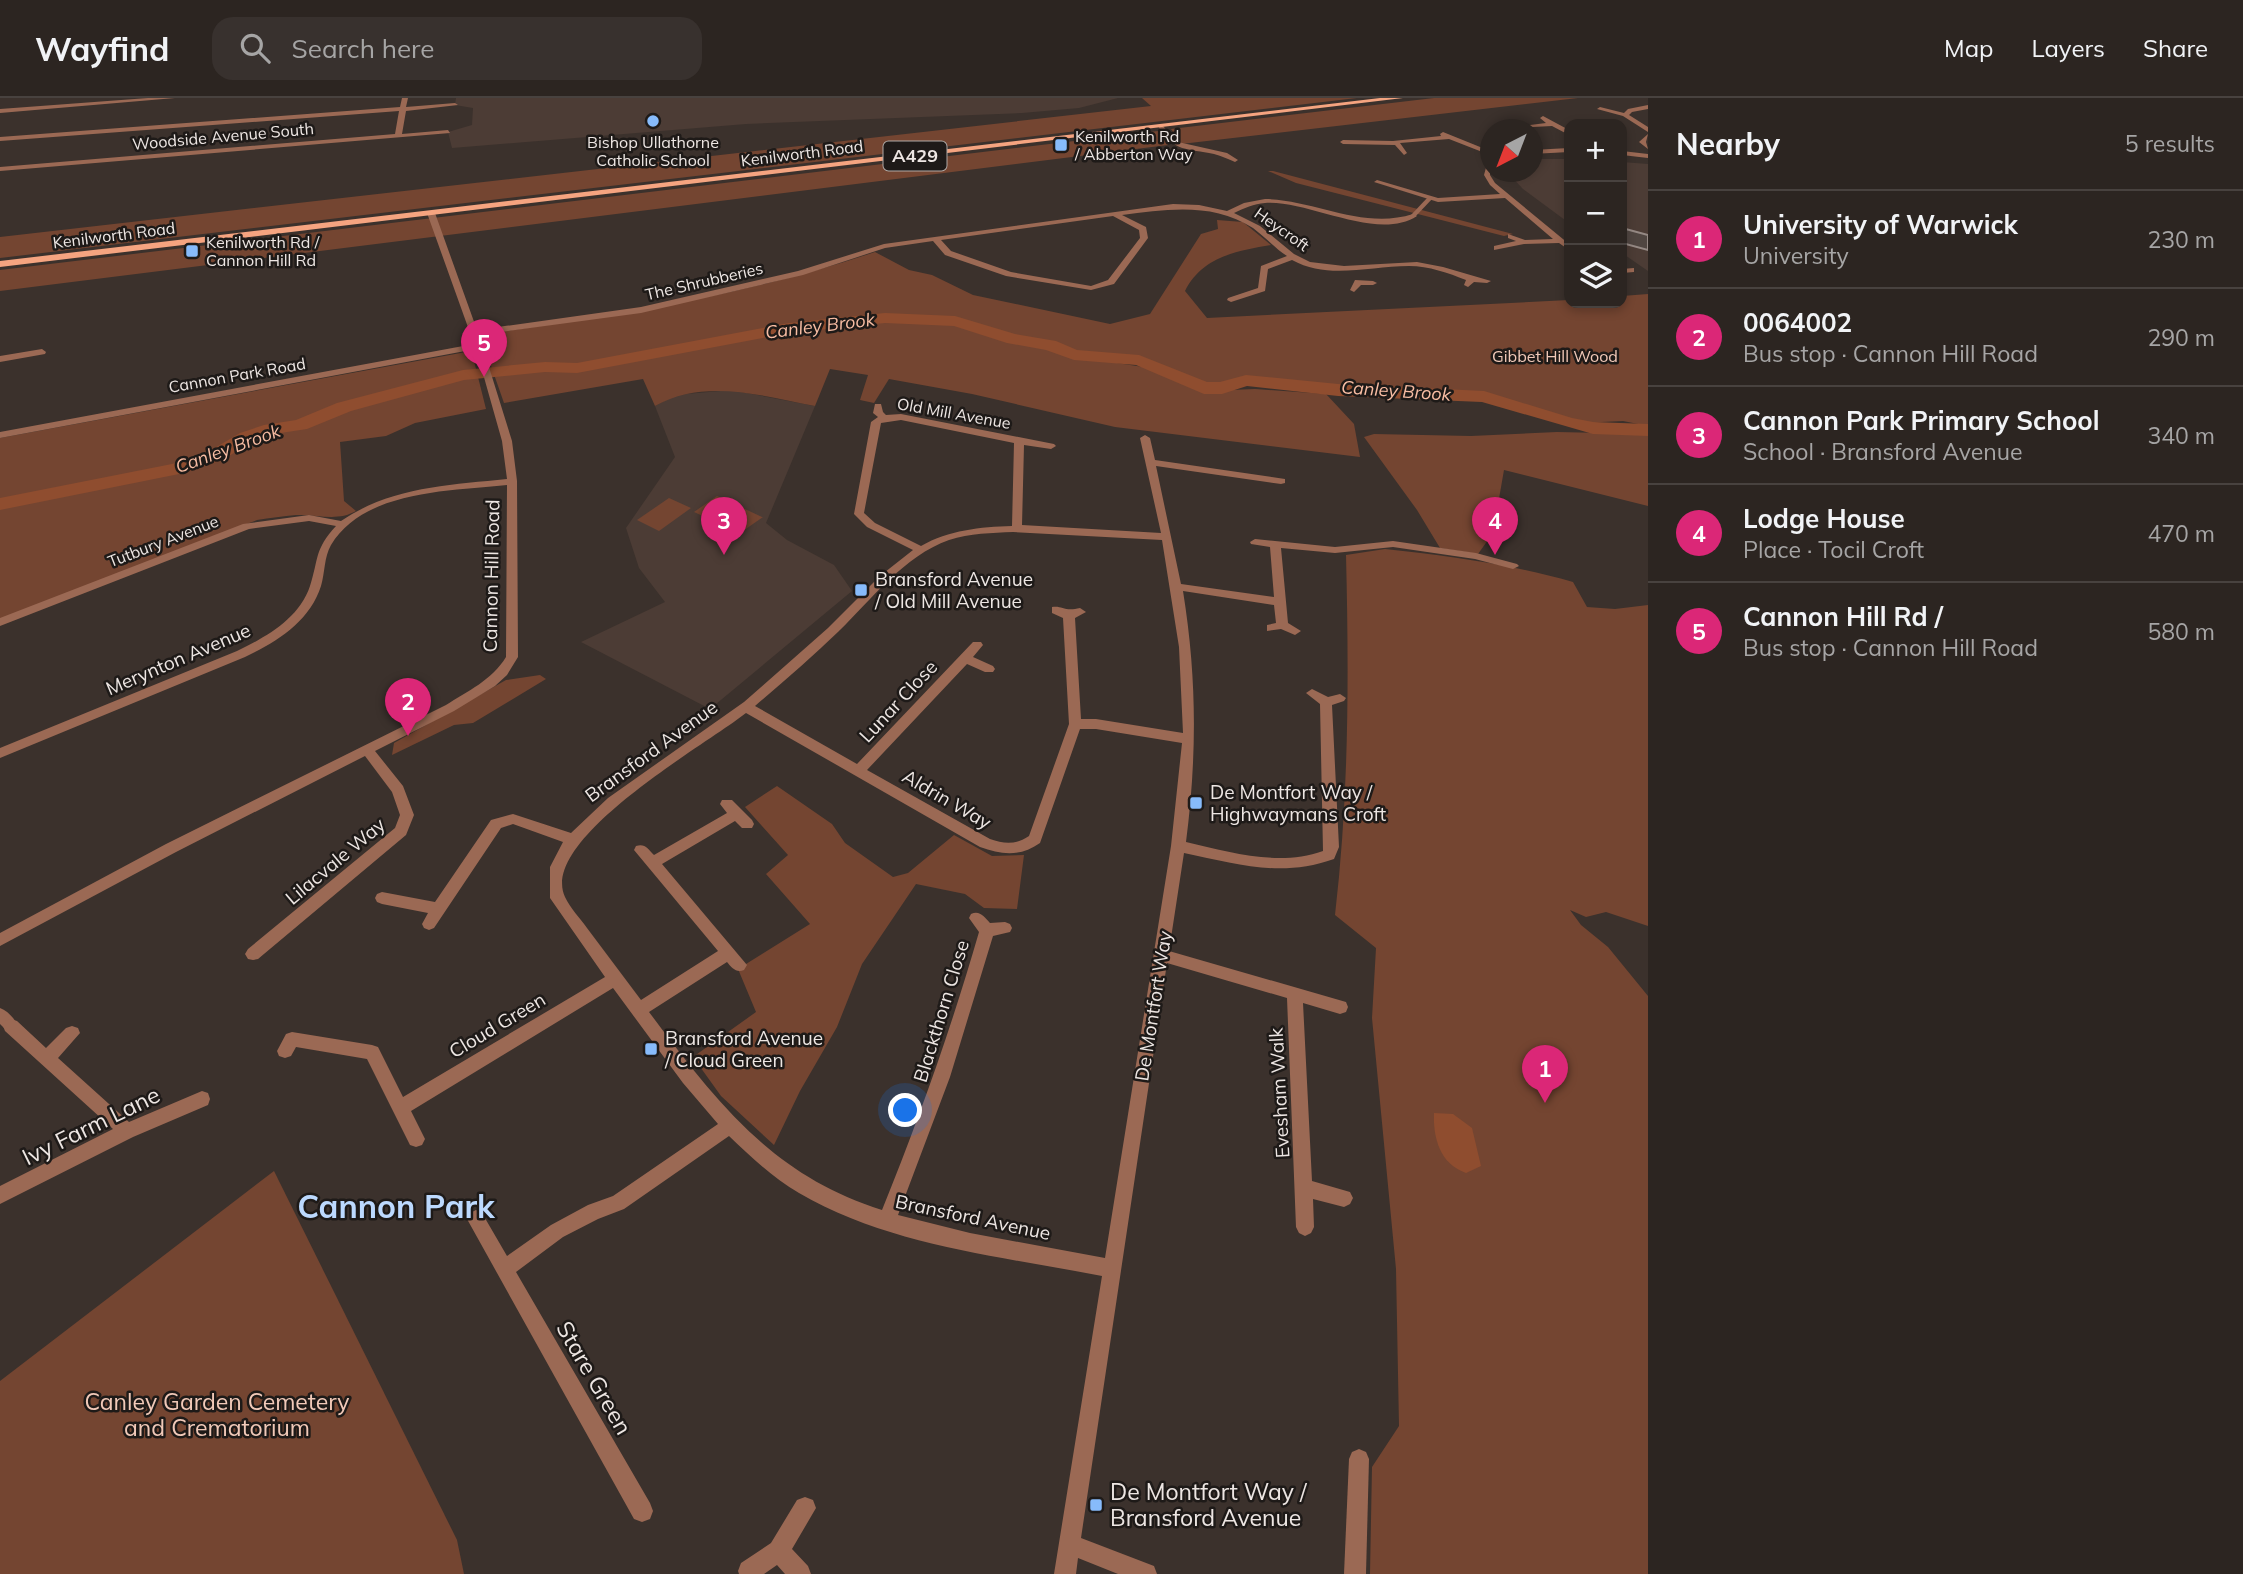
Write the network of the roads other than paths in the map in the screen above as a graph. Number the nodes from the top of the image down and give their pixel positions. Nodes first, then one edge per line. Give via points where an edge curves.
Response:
1 (172, 98) edge
2 (405, 98) edge
3 (1392, 98) edge
4 (135, 99) edge
5 (455, 105) dead end
6 (1648, 107) edge
7 (403, 108) junction
8 (1601, 109) dead end
9 (0, 111) edge
10 (1625, 116) junction
11 (1541, 117) dead end
12 (1543, 124) edge
13 (1550, 124) junction
14 (1161, 127) junction
15 (1648, 130) edge
16 (1564, 131) edge
17 (448, 132) dead end
18 (398, 136) junction
19 (1648, 136) edge
20 (0, 139) edge
21 (1332, 142) dead end
22 (1395, 143) junction
23 (1648, 147) edge
24 (1480, 149) edge
25 (1564, 150) edge
26 (1543, 151) edge
27 (1404, 153) junction
28 (1392, 154) dead end
29 (1627, 154) edge
30 (1648, 156) edge
31 (1411, 158) dead end
32 (1246, 161) dead end
33 (0, 169) edge
34 (1386, 179) dead end
35 (1491, 182) edge
36 (1505, 196) junction
37 (1430, 198) junction
38 (431, 213) junction
39 (1228, 213) junction
40 (1116, 215) junction
41 (1413, 216) joint
42 (1404, 220) junction
43 (1416, 225) dead end
44 (1511, 236) dead end
45 (935, 239) junction
46 (1558, 241) junction
47 (1524, 242) junction
48 (1564, 245) edge
49 (1497, 248) dead end
50 (1292, 257) junction
51 (0, 264) edge
52 (1348, 269) junction
53 (1487, 281) dead end
54 (1373, 283) dead end
55 (1232, 297) dead end
56 (474, 333) junction
57 (479, 346) junction
58 (42, 352) dead end
59 (0, 359) edge
60 (878, 406) dead end
61 (884, 418) junction
62 (0, 435) edge
63 (1145, 438) dead end
64 (1019, 440) junction
65 (1051, 446) dead end
66 (1151, 462) junction
67 (512, 481) junction
68 (1285, 481) dead end
69 (342, 524) junction
70 (1017, 530) junction
71 (1166, 537) junction
72 (1255, 542) dead end
73 (1275, 545) junction
74 (921, 550) junction
75 (1513, 566) dead end
76 (1177, 587) junction
77 (1281, 602) junction
78 (1056, 610) dead end
79 (0, 622) edge
80 (1294, 631) dead end
81 (977, 645) dead end
82 (965, 657) junction
83 (989, 668) dead end
84 (1312, 693) dead end
85 (746, 707) junction
86 (1075, 724) junction
87 (1189, 739) junction
88 (367, 750) junction
89 (0, 753) edge
90 (859, 770) junction
91 (737, 814) dead end
92 (574, 840) junction
93 (1178, 846) junction
94 (641, 850) dead end
95 (652, 863) junction
96 (382, 898) dead end
97 (438, 909) junction
98 (429, 923) dead end
99 (1005, 928) dead end
100 (0, 940) edge
101 (253, 954) dead end
102 (1161, 955) junction
103 (615, 979) junction
104 (1295, 996) junction
105 (1340, 1007) dead end
106 (639, 1010) junction
107 (6, 1020) edge
108 (72, 1033) dead end
109 (285, 1051) dead end
110 (47, 1058) junction
111 (202, 1098) dead end
112 (400, 1108) junction
113 (729, 1126) junction
114 (127, 1131) junction
115 (415, 1139) dead end
116 (1305, 1188) junction
117 (0, 1195) edge
118 (1345, 1198) dead end
119 (475, 1219) dead end
120 (887, 1220) junction
121 (1305, 1227) dead end
122 (503, 1269) junction
123 (1112, 1269) junction
124 (1359, 1459) dead end
125 (805, 1508) dead end
126 (642, 1511) dead end
127 (1070, 1544) junction
128 (779, 1551) junction
129 (749, 1572) dead end
130 (800, 1574) edge
131 (1065, 1574) edge
132 (1146, 1574) edge
133 (1355, 1574) edge

1 - 4 street
2 - 7 street
3 - 14 main road, Kenilworth Road / A429
4 - 9 street
5 - 7 street
6 - 10 street via 1630,110
7 - 18 street
7 - 20 street
8 - 10 street
10 - 15 street
11 - 13 street
12 - 13 street
13 - 16 street
14 - 32 street via 1176,147 1206,149
14 - 38 main road, Kenilworth Road / A429
17 - 18 street, Woodside Avenue South
18 - 33 street, Woodside Avenue South
19 - 23 street via 1642,142
21 - 22 street
22 - 24 street via 1446,135
22 - 27 street
25 - 26 street
27 - 28 street
27 - 31 street
29 - 30 street
34 - 37 street via 1373,182
35 - 36 street
36 - 37 street
36 - 46 street
37 - 41 street
38 - 51 main road, Kenilworth Road / A429
38 - 56 street, Cannon Hill Road
39 - 40 street, Heycroft via 1173,206
39 - 42 street via 1248,202 1273,199 1356,223
39 - 50 street, Heycroft via 1251,223
40 - 45 street, The Shrubberies
40 - 45 street via 1143,229 1144,237 1111,282 1091,288 1009,274 948,253
41 - 42 street
42 - 43 street
44 - 47 street
45 - 56 street, The Shrubberies via 884,246 800,273 641,310
46 - 47 street
46 - 48 street
47 - 49 street
50 - 52 street, Heycroft via 1314,266
50 - 55 street via 1264,268 1262,289
52 - 53 street, Heycroft via 1413,264 1441,268 1469,282
52 - 54 street via 1356,286
56 - 57 street, Cannon Hill Road
57 - 62 street, Cannon Park Road
57 - 67 street, Cannon Hill Road via 507,441
58 - 59 street
60 - 61 street, Old Mill Avenue
61 - 64 street, Old Mill Avenue via 901,417
61 - 74 street, Old Mill Avenue via 876,422 859,514 870,525
63 - 66 street, De Montfort Way
64 - 65 street, Old Mill Avenue
64 - 70 street, Old Mill Avenue
66 - 68 street
66 - 71 street, De Montfort Way
67 - 69 street, Merynton Avenue via 401,497
67 - 88 street, Cannon Hill Road via 514,637 508,666 476,694
69 - 79 street, Tutbury Avenue via 309,517 247,526
69 - 89 street, Merynton Avenue via 324,547 316,586 303,609 268,639
70 - 71 street, Bransford Avenue
70 - 74 street, Bransford Avenue via 965,532
71 - 76 street, De Montfort Way
72 - 73 street
73 - 75 street via 1335,550 1378,543 1423,544
73 - 77 street
74 - 85 street, Bransford Avenue
76 - 77 street
76 - 87 street, De Montfort Way
77 - 80 street via 1277,626
78 - 86 street via 1075,614
81 - 82 street, Lunar Close
82 - 83 street, Lunar Close
82 - 90 street, Lunar Close
84 - 93 street via 1333,700 1329,855 1312,863 1267,862
85 - 90 street, Aldrin Way
85 - 92 street, Bransford Avenue via 615,799
86 - 87 street
86 - 90 street, Aldrin Way via 1035,839 1015,849 985,843
87 - 93 street, De Montfort Way
88 - 100 street, Cannon Hill Road
88 - 101 street, Lilacvale Way via 398,790 407,815 401,831
91 - 95 street
92 - 97 street via 513,819 496,824
92 - 103 street, Bransford Avenue via 555,869 556,898
93 - 102 street, De Montfort Way
94 - 95 street
95 - 106 street via 733,959
96 - 97 street
97 - 98 street
99 - 120 street, Blackthorn Close via 981,924 967,1007 935,1103
102 - 104 street
102 - 123 street, De Montfort Way
103 - 106 street, Bransford Avenue
103 - 112 street, Cloud Green
104 - 105 street
104 - 116 street, Evesham Walk
106 - 113 street, Bransford Avenue
107 - 110 street
108 - 110 street
109 - 112 street via 292,1039 372,1052
110 - 114 street
111 - 114 street, Ivy Farm Lane
112 - 115 street
113 - 120 street, Bransford Avenue via 766,1159 830,1200
113 - 122 street via 618,1203 557,1231
114 - 117 street, Ivy Farm Lane
116 - 118 street
116 - 121 street, Evesham Walk
119 - 122 street, Stare Green
120 - 123 street, Bransford Avenue
122 - 126 street, Stare Green
123 - 127 street, De Montfort Way
124 - 133 street
125 - 128 street
127 - 131 street, De Montfort Way
127 - 132 street
128 - 129 street
128 - 130 street

